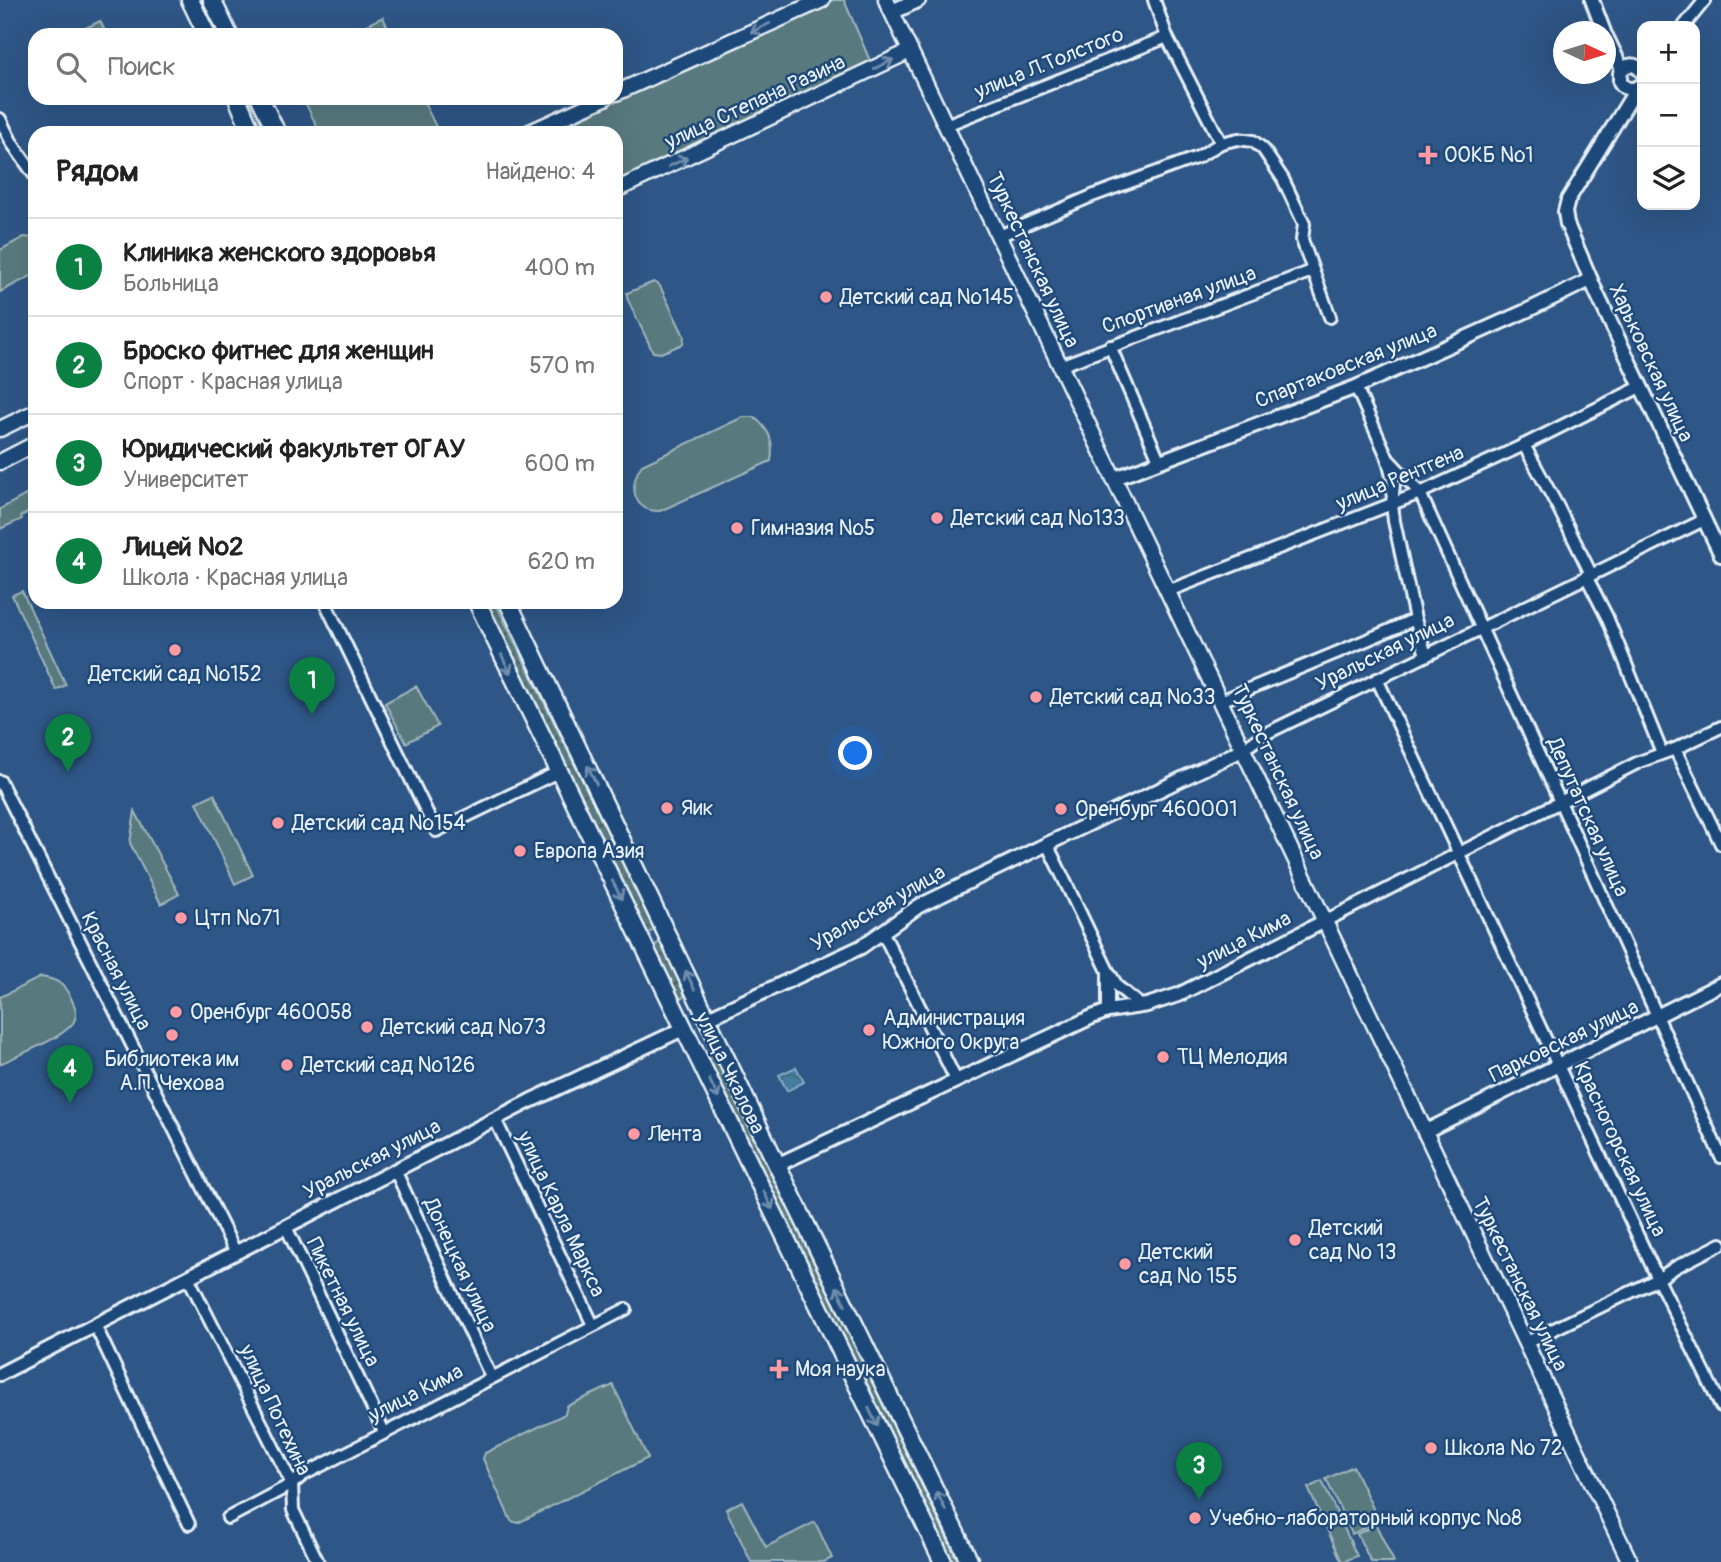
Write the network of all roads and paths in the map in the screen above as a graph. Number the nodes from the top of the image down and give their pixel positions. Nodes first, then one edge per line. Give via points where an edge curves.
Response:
1 (190, 0) edge
2 (212, 0) edge
3 (822, 0) edge
4 (918, 0) edge
5 (1154, 0) edge
6 (1592, 0) edge
7 (1705, 0) edge
8 (889, 6) edge
9 (1600, 21) edge
10 (1688, 21) edge
11 (204, 28) edge
12 (226, 28) edge
13 (1167, 37) junction
14 (911, 51) junction
15 (1616, 63) edge
16 (1637, 68) edge
17 (1621, 76) junction
18 (1637, 85) edge
19 (1637, 88) edge
20 (623, 90) edge
21 (240, 105) edge
22 (263, 105) edge
23 (590, 105) edge
24 (0, 119) edge
25 (1618, 120) junction
26 (946, 125) junction
27 (250, 126) edge
28 (274, 126) edge
29 (543, 126) edge
30 (1221, 143) junction
31 (28, 166) edge
32 (623, 187) edge
33 (999, 236) junction
34 (1312, 271) junction
35 (1590, 280) junction
36 (1330, 317) dead end
37 (1110, 346) junction
38 (1060, 366) junction
39 (1356, 387) junction
40 (1640, 387) junction
41 (28, 415) edge
42 (0, 429) edge
43 (1524, 445) junction
44 (28, 447) edge
45 (1388, 458) junction
46 (1159, 460) junction
47 (0, 461) edge
48 (1113, 479) junction
49 (1420, 494) junction
50 (1392, 505) junction
51 (1704, 520) junction
52 (1721, 555) edge
53 (1588, 575) junction
54 (1168, 592) junction
55 (328, 609) edge
56 (480, 609) edge
57 (511, 609) edge
58 (1415, 620) junction
59 (1480, 629) junction
60 (1426, 655) junction
61 (1377, 679) junction
62 (1221, 701) junction
63 (1721, 727) edge
64 (1244, 748) junction
65 (1675, 750) junction
66 (1662, 752) junction
67 (558, 772) junction
68 (0, 781) edge
69 (1560, 802) junction
70 (1047, 844) junction
71 (1721, 844) edge
72 (1459, 853) junction
73 (1325, 920) junction
74 (667, 932) junction
75 (883, 933) junction
76 (644, 943) junction
77 (1108, 971) junction
78 (1721, 984) edge
79 (1140, 1006) junction
80 (1108, 1011) junction
81 (1657, 1017) junction
82 (708, 1018) junction
83 (685, 1028) junction
84 (1560, 1066) junction
85 (956, 1080) junction
86 (495, 1119) junction
87 (1424, 1132) junction
88 (1721, 1157) edge
89 (777, 1165) junction
90 (395, 1170) junction
91 (286, 1227) junction
92 (1721, 1244) edge
93 (236, 1253) junction
94 (188, 1277) junction
95 (1658, 1279) junction
96 (626, 1309) dead end
97 (95, 1325) junction
98 (593, 1325) junction
99 (1525, 1343) junction
100 (0, 1374) edge
101 (491, 1377) junction
102 (1721, 1406) edge
103 (384, 1432) junction
104 (292, 1484) junction
105 (229, 1518) dead end
106 (189, 1524) dead end
107 (318, 1562) edge
108 (943, 1562) edge
109 (970, 1562) edge
110 (1630, 1562) edge

1 - 11 main road
2 - 12 main road
3 -> 20 main road
4 - 8 main road
5 - 13 street
6 - 9 street
7 - 10 street
8 - 14 main road, Туркестанская улица
13 - 26 street, улица Л.Толстого
13 - 30 street
14 - 26 main road, Туркестанская улица
32 -> 14 main road, улица Степана Разина
15 - 17 street
16 - 17 street via 1632,65
17 - 18 street via 1626,88
17 - 25 street
19 - 25 street
21 - 27 main road
22 - 28 main road
23 - 29 main road
24 - 31 street
25 - 35 street, Харьковская улица via 1565,212
26 - 33 main road, Туркестанская улица
30 - 33 street via 1198,157
30 - 34 street via 1253,141 1263,149 1304,224 1302,240
33 - 38 main road, Туркестанская улица
34 - 36 street
34 - 37 street, Спортивная улица
35 - 39 street, Спартаковская улица
35 - 40 street, Харьковская улица
37 - 38 street, Спортивная улица
37 - 46 street
38 - 48 main road, Туркестанская улица
39 - 45 street
39 - 46 street, Спартаковская улица
40 - 43 street, улица Рентгена
40 - 51 street, Харьковская улица
41 - 42 main road
43 - 49 street, улица Рентгена
43 - 53 street
44 - 47 main road
45 - 49 street
45 - 50 street via 1394,484
46 - 48 street, Спартаковская улица
48 - 54 main road, Туркестанская улица
49 - 50 street, улица Рентгена
49 - 59 street, Депутатская улица
50 - 54 street, улица Рентгена
50 - 58 street
51 - 52 street, Харьковская улица
51 - 53 street, Уральская улица
53 - 59 street, Уральская улица
53 - 66 street
54 - 62 main road, Туркестанская улица
55 - 67 street via 436,831
56 -> 67 main road, улица Чкалова
74 -> 57 main road, улица Чкалова
58 - 60 street
58 - 62 street
59 - 60 street, Уральская улица
59 - 69 street, Депутатская улица
60 - 61 street, Уральская улица
61 - 64 street, Уральская улица
61 - 72 street, Красногорская улица
62 - 64 main road, Туркестанская улица
63 - 65 street, улица Кима
64 - 70 street, Уральская улица
64 - 73 main road, Туркестанская улица
65 - 66 street, улица Кима
65 - 71 street
66 - 69 street, улица Кима
67 -> 76 main road, улица Чкалова
68 - 93 street, Красная улица
69 - 72 street, улица Кима
69 - 81 street, Депутатская улица
70 - 75 street, Уральская улица via 919,906
70 - 77 street
72 - 73 street, улица Кима
72 - 84 street, Красногорская улица
73 - 79 street, улица Кима via 1193,988
73 - 87 main road, Туркестанская улица
74 - 76 main road
82 -> 74 main road, улица Чкалова
75 - 82 street, Уральская улица
75 - 85 street
76 - 83 main road, улица Чкалова
77 - 79 street
77 - 80 street
78 - 81 street, Парковская улица
79 - 80 street, улица Кима
80 - 85 street, улица Кима
81 - 84 street, Парковская улица
81 - 88 street, Депутатская улица
82 - 83 main road, Уральская улица
82 - 89 main road, улица Чкалова
83 - 86 street, Уральская улица
83 -> 108 main road, улица Чкалова
84 - 87 street, Парковская улица
84 - 95 street, Красногорская улица
85 - 89 street, улица Кима
86 - 90 street, Уральская улица
86 - 98 street, улица Карла Маркса
87 - 99 main road, Туркестанская улица
109 -> 89 main road, улица Чкалова
90 - 91 street, Уральская улица
90 - 101 street, Донецкая улица
91 - 93 street, Уральская улица
91 - 103 street, Пикетная улица
92 - 95 street
93 - 94 street, Уральская улица
94 - 97 street, Уральская улица
94 - 104 street, улица Потехина
95 - 99 street
95 - 102 street, Красногорская улица
96 - 98 street, улица Кима
97 - 100 street, Уральская улица
97 - 106 street
98 - 101 street, улица Кима
99 - 110 main road, Туркестанская улица
101 - 103 street, улица Кима
103 - 104 street, улица Кима
104 - 105 street, улица Кима
104 - 107 street, улица Потехина via 293,1510

